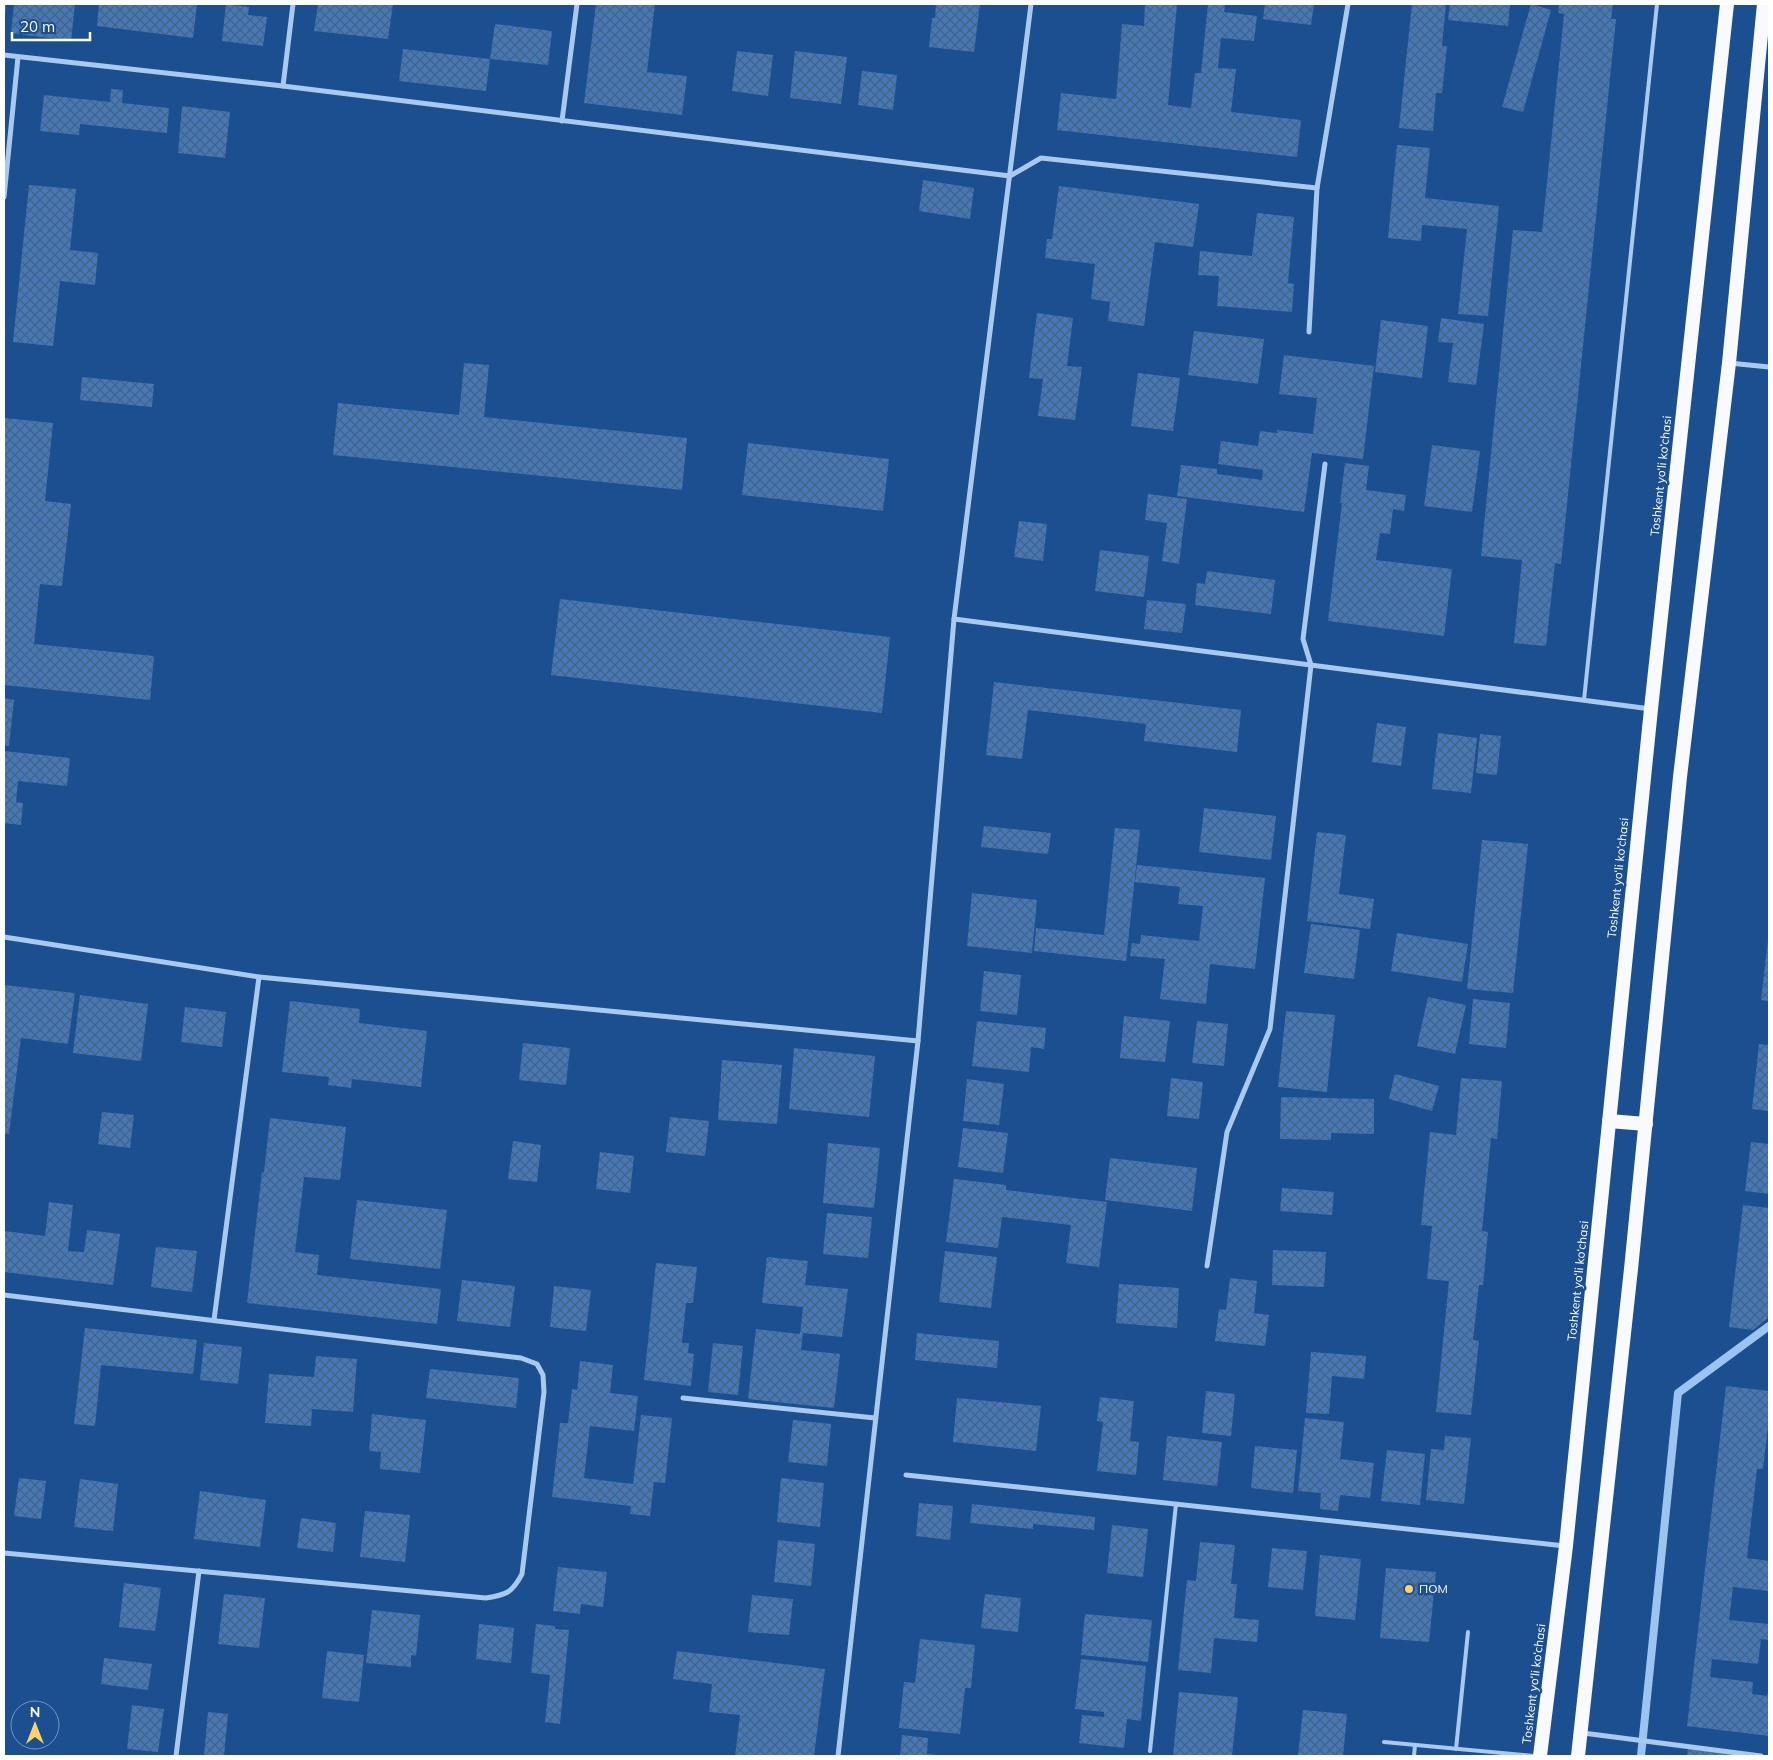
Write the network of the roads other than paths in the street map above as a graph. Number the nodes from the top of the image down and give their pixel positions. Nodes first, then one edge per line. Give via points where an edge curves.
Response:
1 (293, 4) edge
2 (577, 4) edge
3 (1031, 4) edge
4 (1348, 4) edge
5 (1657, 4) edge
6 (1727, 4) edge
7 (1766, 7) edge
8 (4, 55) edge
9 (18, 57) junction
10 (284, 86) junction
11 (562, 120) junction
12 (1010, 176) junction
13 (1317, 188) junction
14 (4, 197) edge
15 (1309, 332) dead end
16 (1728, 363) junction
17 (1769, 367) edge
18 (1325, 464) dead end
19 (954, 619) junction
20 (1311, 665) junction
21 (1584, 700) junction
22 (1650, 708) junction
23 (4, 937) edge
24 (259, 976) junction
25 (918, 1042) junction
26 (1609, 1121) junction
27 (1646, 1124) junction
28 (1207, 1266) dead end
29 (4, 1295) edge
30 (214, 1320) junction
31 (683, 1398) dead end
32 (875, 1418) junction
33 (906, 1476) dead end
34 (1176, 1504) junction
35 (1566, 1546) junction
36 (4, 1553) edge
37 (199, 1570) junction
38 (1468, 1632) dead end
39 (1580, 1733) junction
40 (1384, 1742) dead end
41 (1415, 1745) junction
42 (1456, 1749) junction
43 (1150, 1751) dead end
44 (176, 1756) edge
45 (838, 1756) edge
46 (1414, 1756) edge
47 (1534, 1756) edge
48 (1540, 1756) edge
49 (1578, 1756) edge
50 (1761, 1756) edge

1 - 10 street
2 - 11 street
3 - 12 street
4 - 13 street
5 - 21 lane
6 - 22 highway, Toshkent yo‘li ko‘chasi
7 - 16 highway
8 - 9 street
9 - 10 street
9 - 14 street
10 - 11 street
11 - 12 street
12 - 13 street via 1041,158
12 - 19 street
13 - 15 street
16 - 17 street
16 - 27 highway via 1680,777
18 - 20 street via 1303,639
19 - 20 street
19 - 25 street
20 - 21 street
20 - 28 street via 1270,1029 1227,1132
21 - 22 street
22 - 26 highway, Toshkent yo‘li ko‘chasi
23 - 24 street
24 - 25 street
24 - 30 street
25 - 32 street
26 - 27 highway
26 - 35 highway, Toshkent yo‘li ko‘chasi
27 - 39 highway
29 - 30 street
30 - 37 street via 521,1358 537,1364 543,1375 544,1392 522,1574 515,1588 502,1596 486,1598
31 - 32 street
32 - 45 street
33 - 34 street
34 - 35 street
34 - 43 lane
35 - 48 highway, Toshkent yo‘li ko‘chasi
36 - 37 street
37 - 44 street
38 - 42 lane
39 - 49 highway
39 - 50 street
40 - 41 lane
41 - 42 lane
41 - 46 lane
42 - 47 lane

